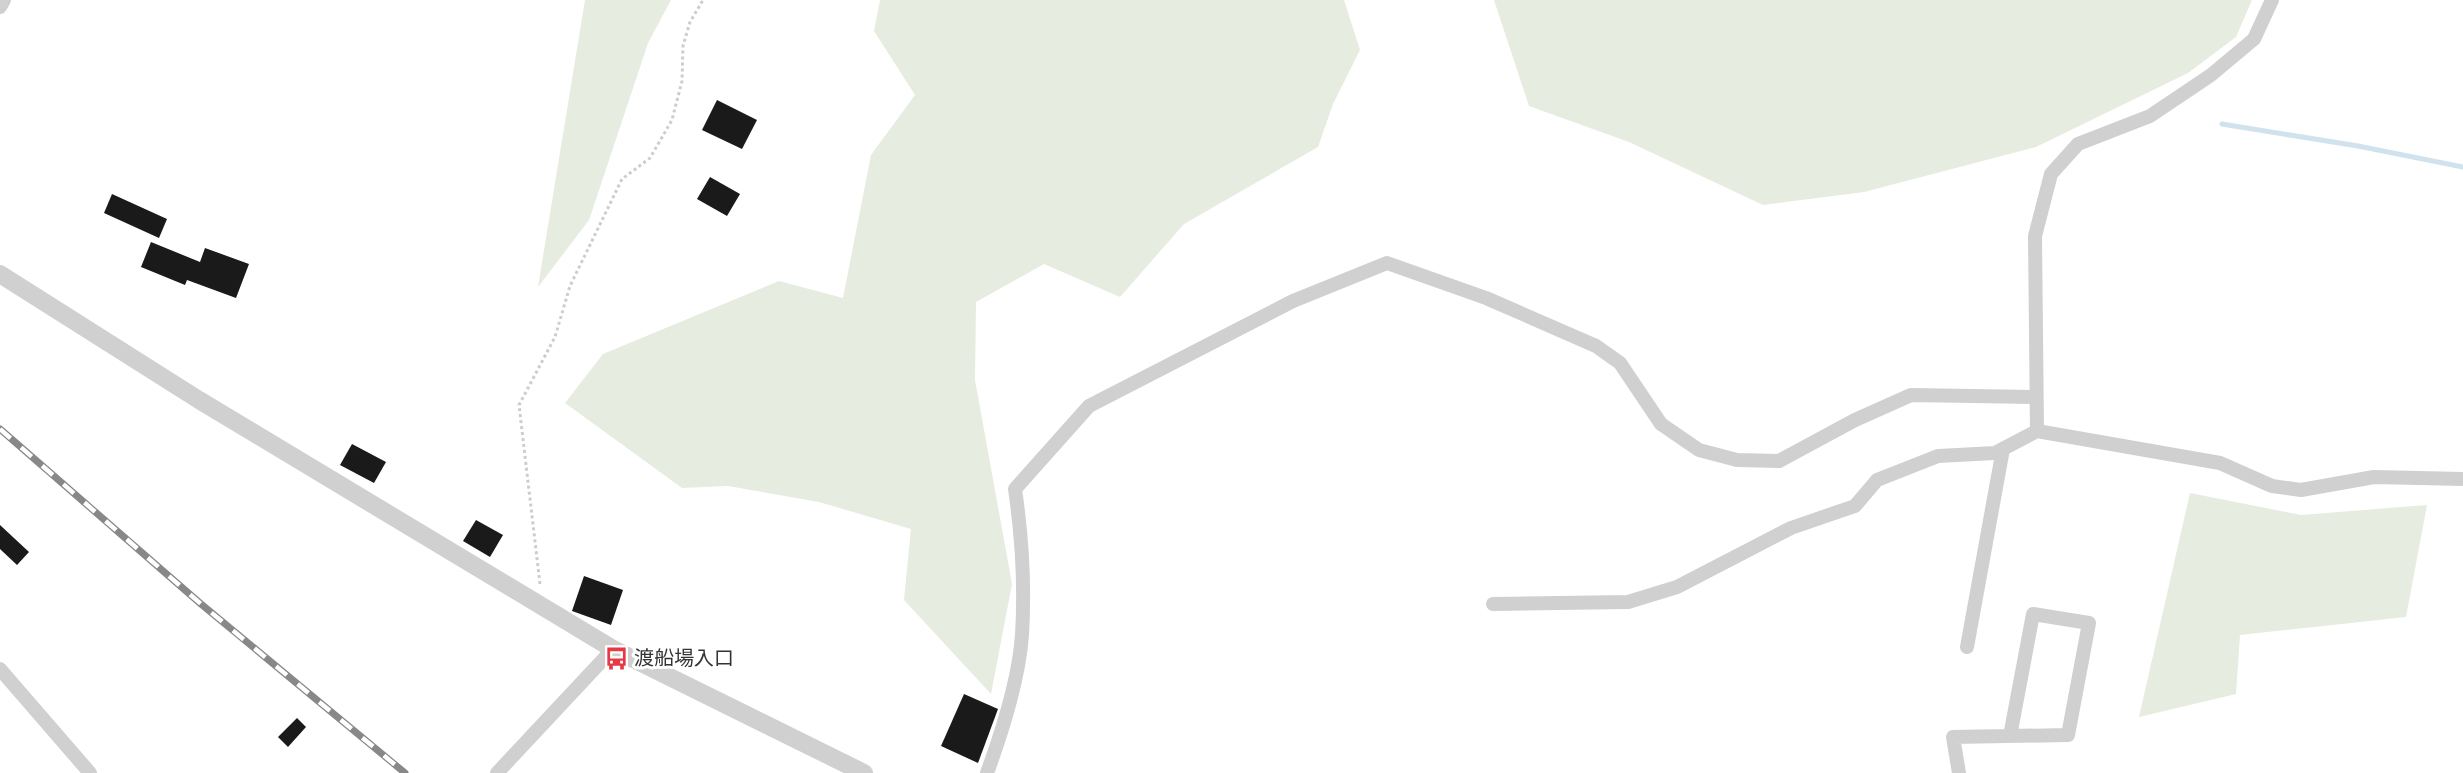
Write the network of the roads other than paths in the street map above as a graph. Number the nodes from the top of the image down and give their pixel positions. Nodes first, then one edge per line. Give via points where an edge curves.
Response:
1 (4, 0) edge
2 (2272, 0) edge
3 (0, 8) edge
4 (0, 274) edge
5 (2036, 398) junction
6 (2037, 431) junction
7 (2002, 449) junction
8 (2463, 479) edge
9 (1493, 604) dead end
10 (1967, 647) dead end
11 (613, 649) junction
12 (0, 669) edge
13 (2010, 736) junction
14 (90, 773) edge
15 (497, 773) edge
16 (864, 773) edge
17 (987, 773) edge
18 (1959, 773) edge

1 - 3 street
2 - 5 street via 2254,39 2211,75 2150,116 2078,144 2051,174 2036,236
4 - 11 street via 199,400
5 - 6 street
5 - 17 street via 1911,394 1779,460 1737,460 1699,450 1661,423 1620,363 1596,346 1486,298 1387,263 1293,301 1089,406 1015,489 1021,531 1022,637 1010,700
6 - 7 street
6 - 8 street via 2220,463 2272,486 2301,490 2374,477
7 - 9 street via 1995,453 1938,456 1877,480 1855,506 1791,528 1677,587 1628,602
7 - 10 street
11 - 15 street
11 - 16 street
12 - 14 street
13 - 13 street via 2068,735 2089,623 2033,614
13 - 18 street via 1953,737

